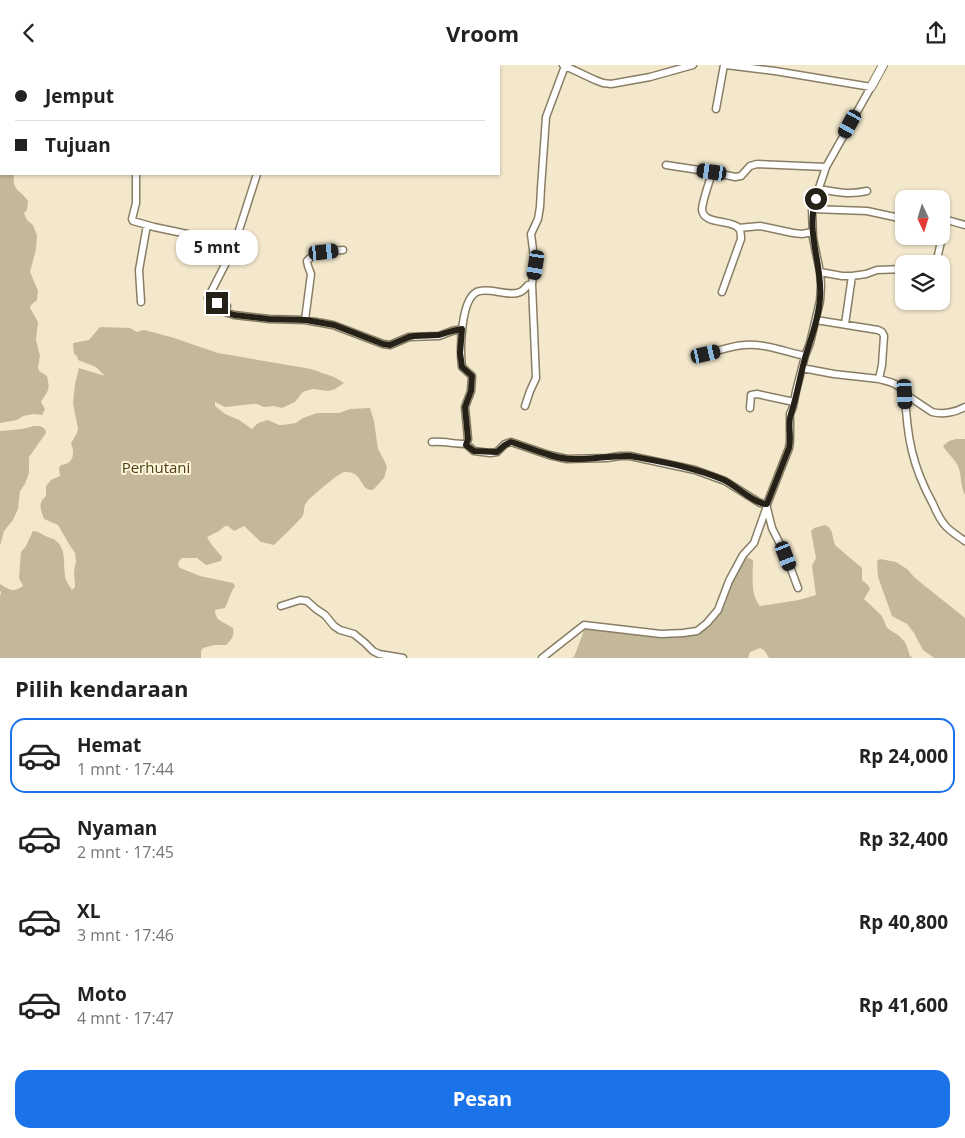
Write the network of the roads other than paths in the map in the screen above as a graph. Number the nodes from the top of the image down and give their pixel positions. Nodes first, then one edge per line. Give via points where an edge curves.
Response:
1 (564, 65) edge
2 (693, 65) edge
3 (725, 65) edge
4 (883, 65) edge
5 (748, 66) edge
6 (871, 87) junction
7 (716, 109) dead end
8 (666, 165) dead end
9 (826, 167) junction
10 (712, 172) junction
11 (136, 175) edge
12 (257, 175) edge
13 (819, 189) junction
14 (867, 191) dead end
15 (812, 209) junction
16 (895, 217) edge
17 (950, 221) edge
18 (147, 225) junction
19 (965, 225) edge
20 (738, 228) junction
21 (812, 232) junction
22 (233, 249) junction
23 (343, 250) dead end
24 (895, 270) edge
25 (820, 272) junction
26 (852, 276) junction
27 (532, 284) junction
28 (722, 292) dead end
29 (141, 302) dead end
30 (306, 320) junction
31 (816, 320) junction
32 (844, 324) junction
33 (462, 329) junction
34 (699, 355) dead end
35 (806, 356) junction
36 (802, 368) junction
37 (879, 379) junction
38 (905, 394) junction
39 (794, 402) junction
40 (525, 406) dead end
41 (965, 407) edge
42 (750, 408) dead end
43 (432, 442) dead end
44 (466, 445) junction
45 (767, 505) junction
46 (965, 541) edge
47 (798, 588) dead end
48 (281, 606) dead end
49 (403, 658) edge
50 (542, 658) edge

1 - 2 street via 611,84
1 - 27 street via 546,117 540,207 532,235 536,265
3 - 5 street
3 - 7 street
4 - 6 main road
5 - 6 street
6 - 9 street
8 - 10 street
9 - 10 street via 757,164 739,177
9 - 13 street
10 - 20 street via 703,213 708,218
11 - 18 street via 136,203 132,219
12 - 22 street
13 - 14 street via 843,193
13 - 15 street
15 - 16 street via 867,211
15 - 21 street
17 - 19 street
18 - 22 street via 211,239
18 - 29 street via 140,270
20 - 21 street via 760,225 793,233
20 - 28 street via 741,239
21 - 25 street
22 - 30 street via 208,298 212,302 223,303 227,306 225,312 234,315
23 - 30 street via 324,252 307,261 311,274
24 - 26 street
25 - 26 street
25 - 31 street
26 - 32 street
27 - 33 street via 514,293 474,293 465,309
27 - 40 street via 536,378
30 - 33 street via 334,325 390,345 409,337
31 - 32 street
31 - 35 street
32 - 37 street via 882,332
33 - 44 street via 462,367 472,376 465,407
34 - 35 street via 746,345
35 - 36 street
36 - 37 street
36 - 39 street
37 - 38 street via 896,384
38 - 41 street via 936,413
38 - 46 street via 913,461 944,525
39 - 42 street via 753,394
39 - 45 street via 789,448
43 - 44 street
44 - 45 street via 474,451 497,452 511,442 567,459 620,455 671,464 725,481
45 - 47 street via 772,527
45 - 50 street via 754,543 743,555 729,581 718,610 697,631 661,634 584,625
48 - 49 street via 307,601 334,626 354,634 373,651

